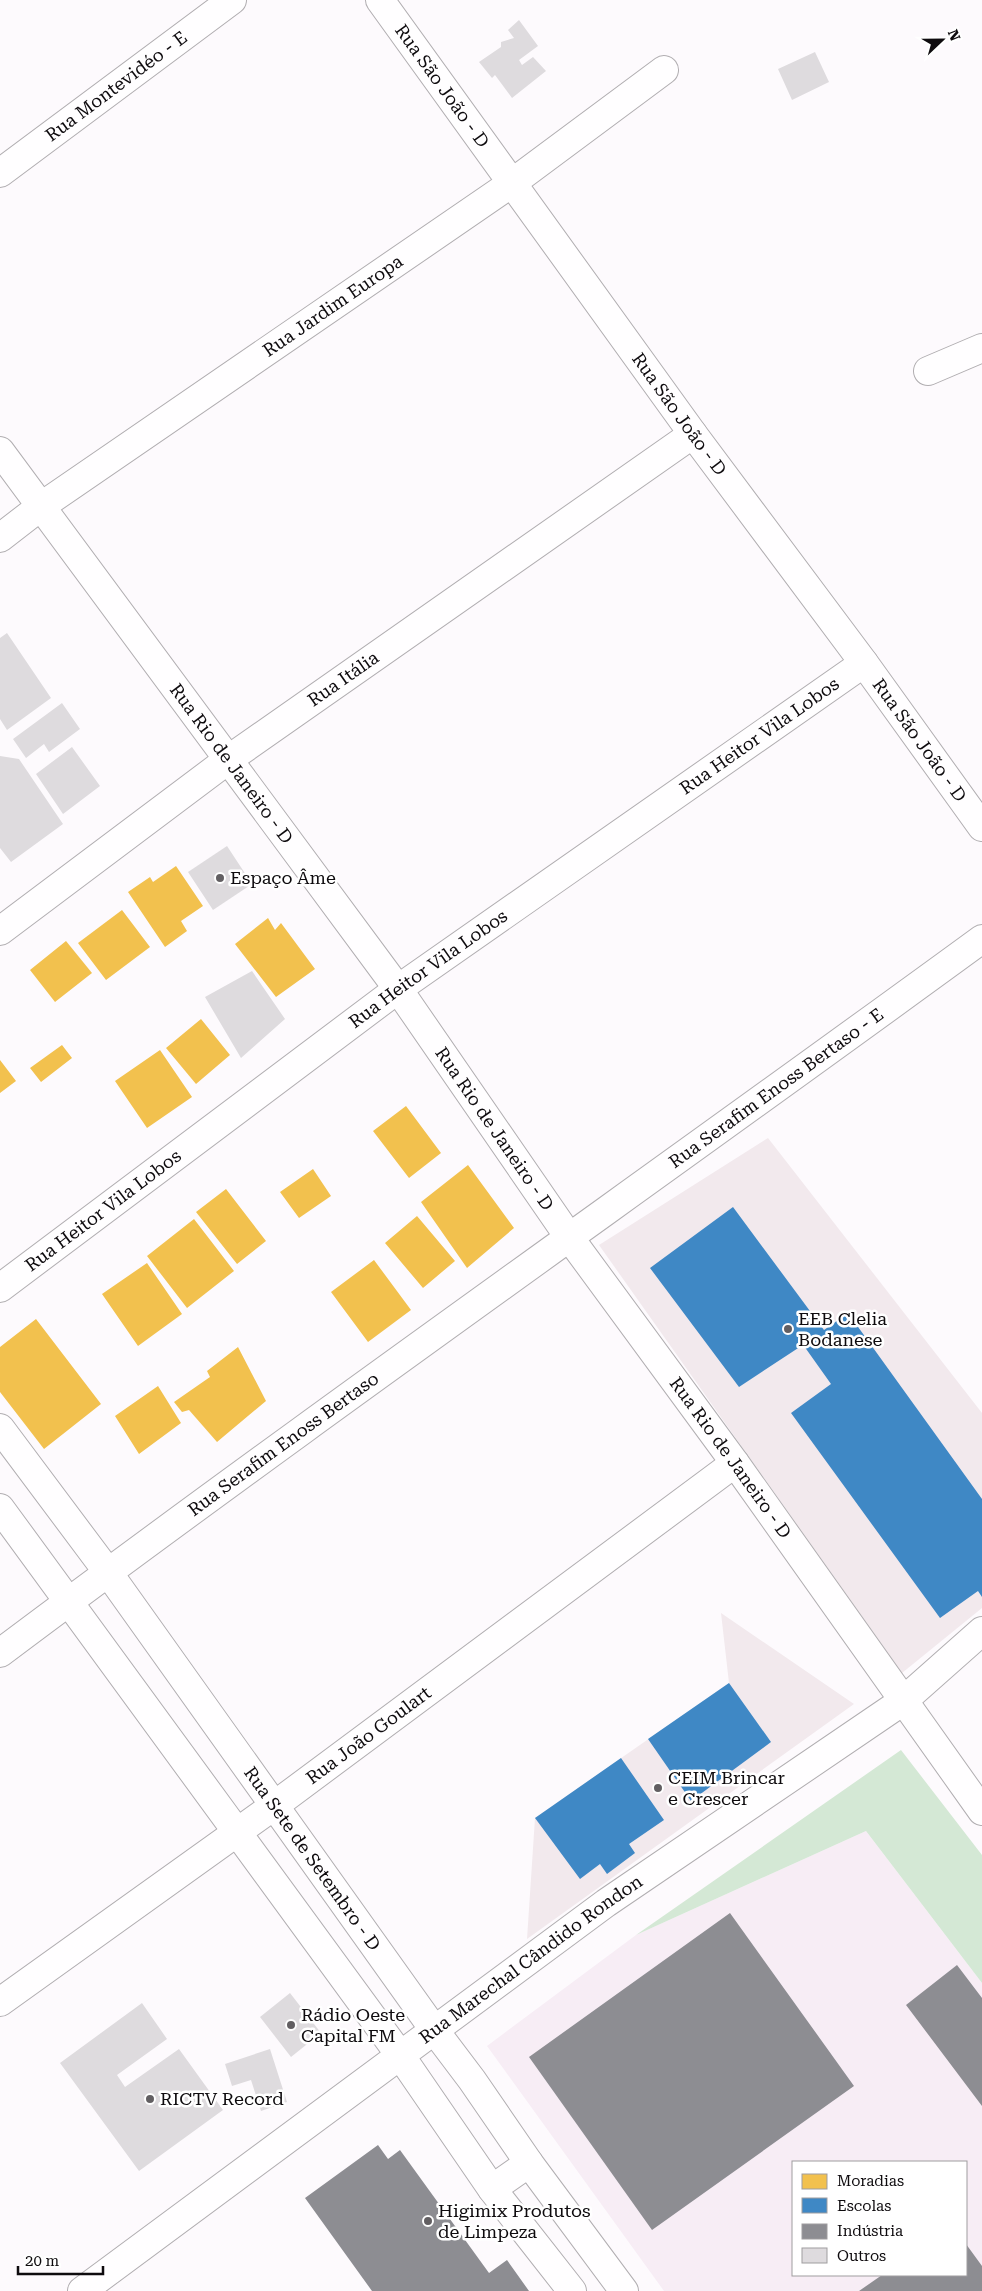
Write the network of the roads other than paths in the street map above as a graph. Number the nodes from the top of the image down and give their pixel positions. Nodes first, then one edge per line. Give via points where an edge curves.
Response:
1 (232, 0) edge
2 (380, 0) edge
3 (664, 70) dead end
4 (0, 173) edge
5 (512, 183) junction
6 (982, 348) edge
7 (928, 371) dead end
8 (692, 434) junction
9 (0, 451) edge
10 (40, 507) junction
11 (0, 538) edge
12 (864, 663) junction
13 (229, 759) junction
14 (982, 827) edge
15 (0, 931) edge
16 (982, 939) edge
17 (398, 990) junction
18 (569, 1237) junction
19 (0, 1288) edge
20 (0, 1428) edge
21 (735, 1464) junction
22 (0, 1508) edge
23 (107, 1571) junction
24 (67, 1602) junction
25 (982, 1631) edge
26 (0, 1653) edge
27 (903, 1701) junction
28 (275, 1805) junction
29 (982, 1811) edge
30 (237, 1833) junction
31 (0, 2002) edge
32 (435, 2031) junction
33 (400, 2055) junction
34 (528, 2163) junction
35 (492, 2189) junction
36 (608, 2269) junction
37 (82, 2291) edge
38 (572, 2291) edge
39 (579, 2291) edge
40 (624, 2291) edge

1 - 4 street, Rua Montevidéo - E
2 - 5 street, Rua São João - D
3 - 5 street, Rua Jardim Europa
5 - 8 street, Rua São João - D
5 - 10 street, Rua Jardim Europa
6 - 7 street
8 - 12 street, Rua São João - D
8 - 13 street, Rua Itália
9 - 10 street, Rua Rio de Janeiro - D
10 - 11 street, Rua Jardim Europa
10 - 13 street, Rua Rio de Janeiro - D
12 - 14 street, Rua São João - D
12 - 17 street, Rua Heitor Vila Lobos
13 - 15 street, Rua Itália
13 - 17 street, Rua Rio de Janeiro - D
16 - 18 street, Rua Serafim Enoss Bertaso - E
17 - 18 street, Rua Rio de Janeiro - D
17 - 19 street, Rua Heitor Vila Lobos
18 - 21 street, Rua Rio de Janeiro - D
18 - 23 street, Rua Serafim Enoss Bertaso
20 - 23 street, Rua Sete de Setembro - D
21 - 27 street, Rua Rio de Janeiro - D
21 - 28 street, Rua João Goulart
22 - 24 street
23 - 24 street, Rua Serafim Enoss Bertaso
23 - 28 street, Rua Sete de Setembro - D
24 - 26 street, Rua Serafim Enoss Bertaso
24 - 30 street
25 - 27 street, Rua Marechal Cândido Rondon
27 - 29 street, Rua Rio de Janeiro - D
27 - 32 street, Rua Marechal Cândido Rondon via 606,1903
28 - 30 street, Rua João Goulart
28 - 32 street, Rua Sete de Setembro - D
30 - 31 street, Rua João Goulart
30 - 33 street
32 - 33 street, Rua Marechal Cândido Rondon
32 - 34 street, Rua Sete de Setembro - D
33 - 35 street
33 - 37 street, Rua Marechal Cândido Rondon
34 - 35 street
34 - 36 street, Rua Sete de Setembro - D
35 - 38 street
36 - 39 street
36 - 40 street, Rua Sete de Setembro - D

